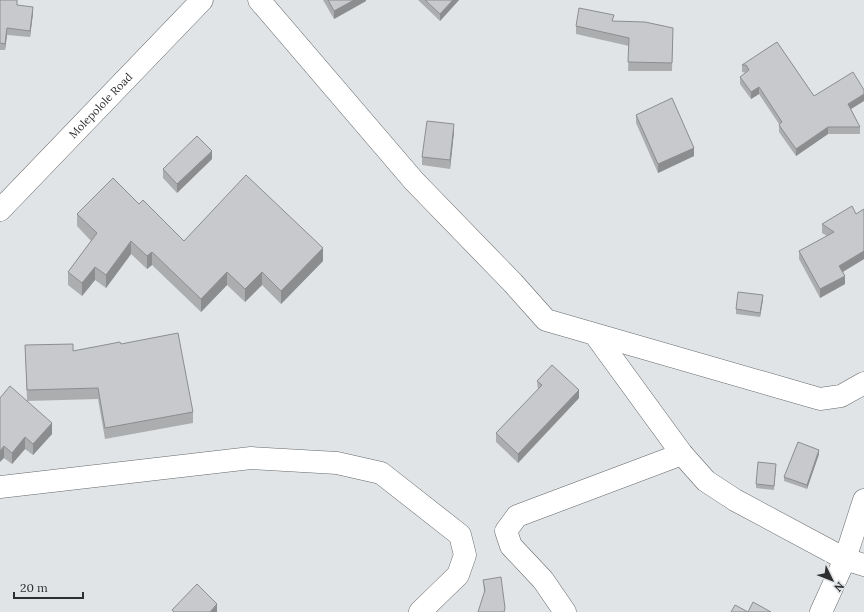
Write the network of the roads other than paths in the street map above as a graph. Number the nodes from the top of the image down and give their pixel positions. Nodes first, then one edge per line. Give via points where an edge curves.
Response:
1 (202, 0) edge
2 (259, 0) edge
3 (0, 210) edge
4 (596, 336) junction
5 (864, 383) edge
6 (682, 454) junction
7 (0, 487) edge
8 (864, 500) edge
9 (854, 562) edge
10 (420, 612) edge
11 (565, 612) edge
12 (821, 612) edge

1 - 3 street, Molepolole Road
2 - 4 street via 409,175 546,320
4 - 5 street via 820,399 841,396
4 - 6 street
6 - 9 street via 706,481 735,500
6 - 11 street via 517,516 506,531 511,546 543,580
7 - 10 street via 251,458 336,463 381,473 460,535 465,555 458,575
8 - 9 street
9 - 12 street

